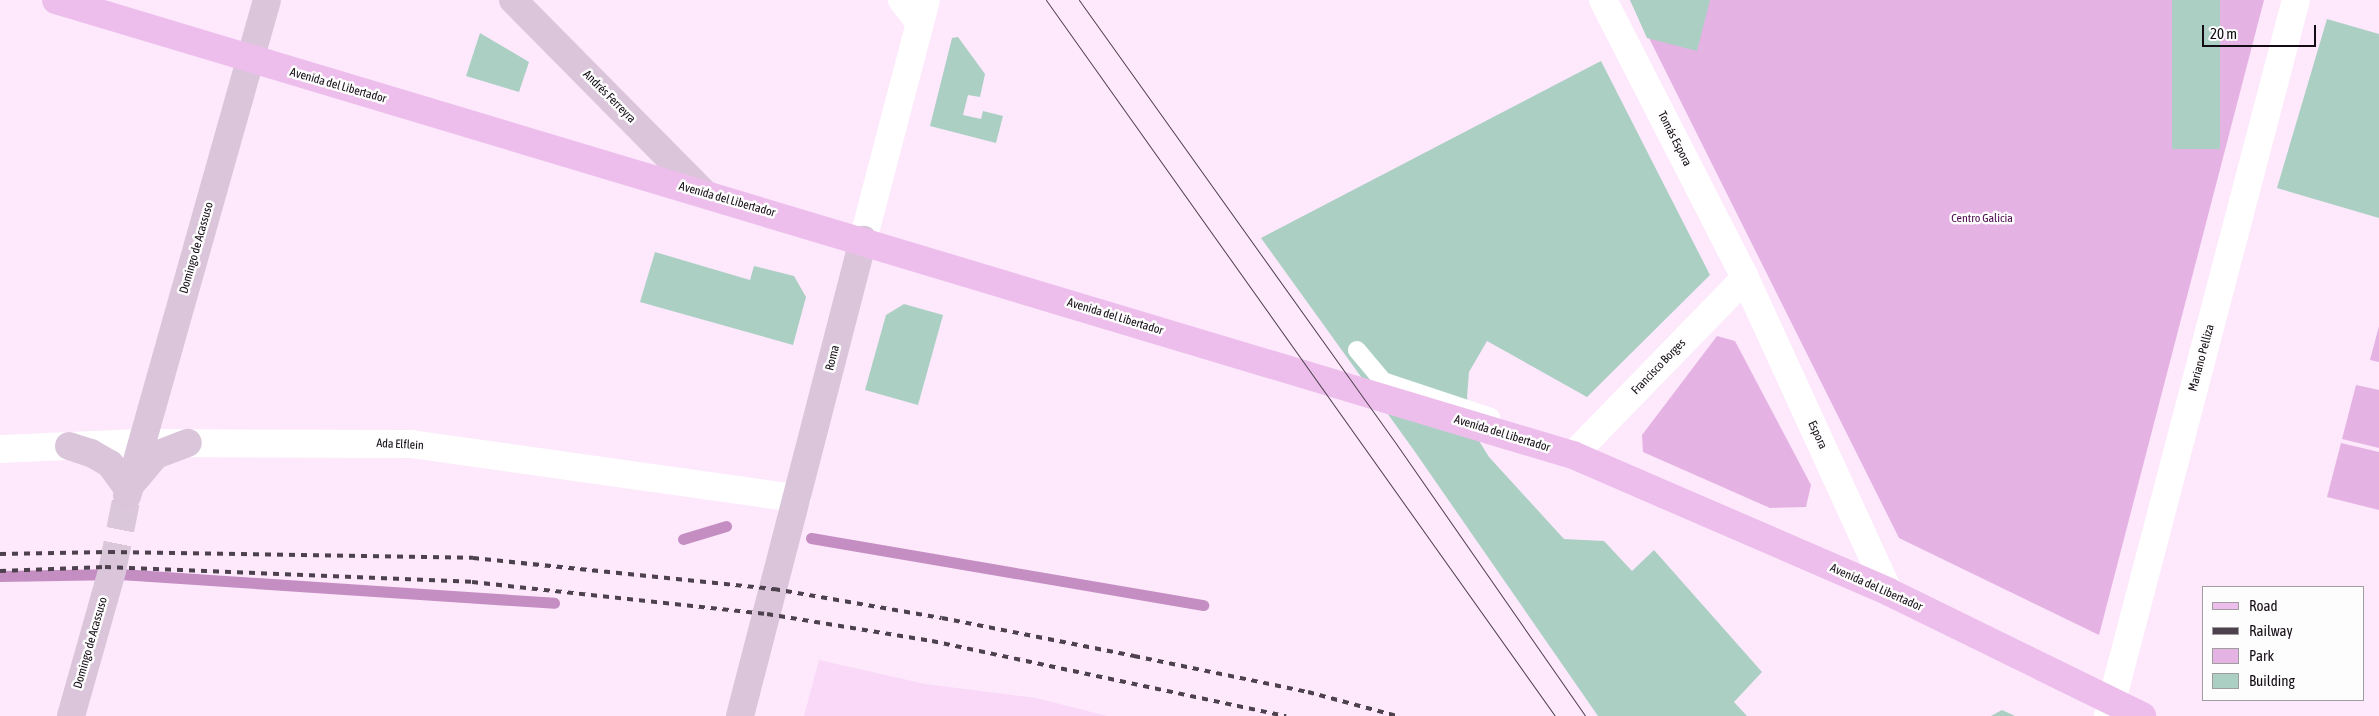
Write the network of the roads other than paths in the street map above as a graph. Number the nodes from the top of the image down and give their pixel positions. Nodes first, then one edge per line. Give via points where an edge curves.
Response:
1 (56, 0) edge
2 (267, 0) edge
3 (513, 0) edge
4 (902, 0) edge
5 (1603, 0) edge
6 (2296, 0) edge
7 (923, 12) edge
8 (251, 60) junction
9 (705, 194) junction
10 (863, 240) junction
11 (1745, 278) junction
12 (1357, 350) dead end
13 (188, 443) junction
14 (140, 444) junction
15 (1540, 445) junction
16 (69, 446) junction
17 (0, 449) edge
18 (1573, 455) junction
19 (128, 493) junction
20 (797, 498) junction
21 (112, 571) tunnel mouth
22 (1889, 592) junction
23 (2111, 709) edge
24 (70, 716) edge
25 (740, 716) edge
26 (2142, 716) edge

1 - 8 main road, Avenida del Libertador
2 - 8 street, Domingo de Acassuso
3 - 9 street, Andrés Ferreyra
4 - 7 street
5 - 11 street, Tomás Espora
6 - 23 street, Mariano Pelliza
7 - 10 street, Roma
8 - 9 main road, Avenida del Libertador
8 - 14 street, Domingo de Acassuso
9 - 10 main road, Avenida del Libertador
10 - 15 main road, Avenida del Libertador
10 - 20 street, Roma
11 - 18 street, Francisco Borges
11 - 22 street, Espora
12 - 15 lane via 1383,381 1525,428
13 - 14 street, Ada Elflein
13 - 19 street via 156,455 145,464
13 - 20 street, Ada Elflein via 411,444
14 - 16 street, Ada Elflein
14 - 19 street, Domingo de Acassuso
15 - 18 main road, Avenida del Libertador
16 - 17 street, Ada Elflein
16 - 19 street via 110,464
18 - 22 main road, Avenida del Libertador
20 - 25 street, Roma
21 - 24 street, Domingo de Acassuso
22 - 23 main road, Avenida del Libertador
23 - 26 main road, Avenida del Libertador

